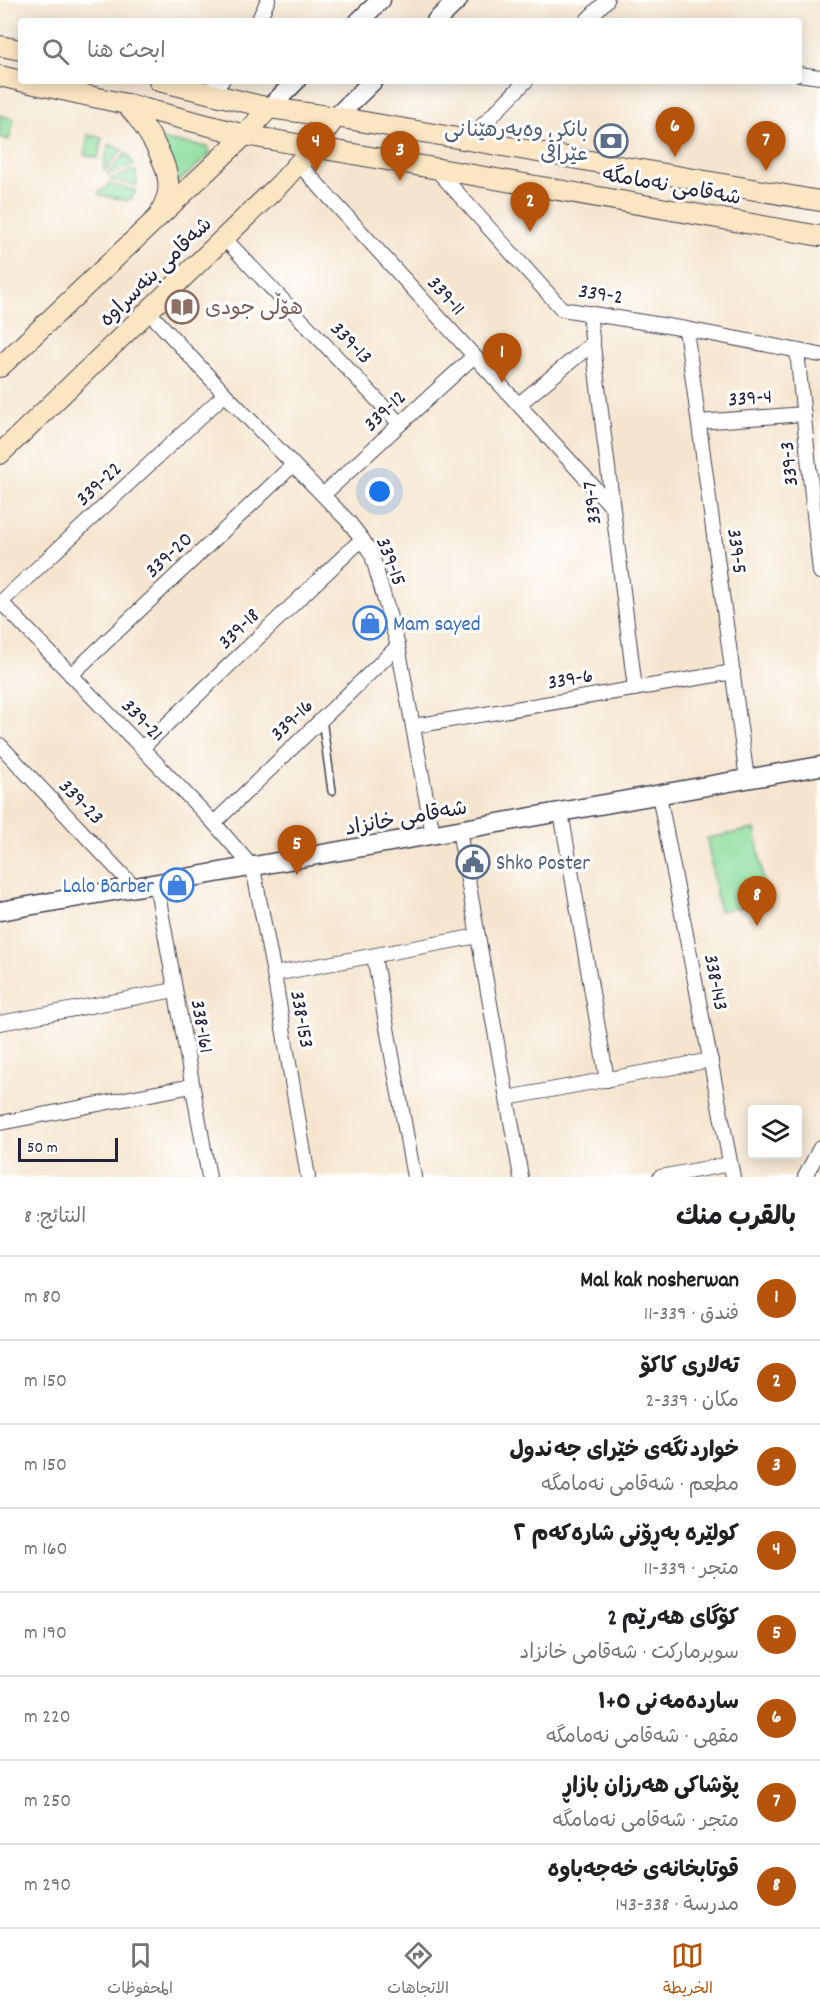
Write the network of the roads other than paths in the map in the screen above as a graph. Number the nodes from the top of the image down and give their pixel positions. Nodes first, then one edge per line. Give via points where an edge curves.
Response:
1 (381, 0) edge
2 (458, 0) edge
3 (607, 0) edge
4 (263, 1) edge
5 (259, 18) edge
6 (362, 18) edge
7 (439, 18) edge
8 (589, 18) edge
9 (0, 46) edge
10 (18, 49) edge
11 (802, 74) edge
12 (0, 76) edge
13 (820, 77) edge
14 (18, 80) edge
15 (35, 84) edge
16 (173, 84) edge
17 (217, 84) edge
18 (293, 84) edge
19 (370, 84) edge
20 (523, 84) edge
21 (205, 91) junction
22 (126, 104) junction
23 (269, 108) junction
24 (336, 117) junction
25 (245, 135) junction
26 (468, 140) junction
27 (314, 146) junction
28 (299, 164) junction
29 (434, 167) junction
30 (820, 201) edge
31 (158, 217) junction
32 (820, 236) edge
33 (224, 238) junction
34 (147, 310) junction
35 (589, 313) junction
36 (687, 329) junction
37 (593, 343) junction
38 (797, 351) junction
39 (820, 355) edge
40 (474, 356) junction
41 (0, 367) edge
42 (225, 394) junction
43 (519, 404) junction
44 (804, 414) junction
45 (699, 422) junction
46 (400, 424) junction
47 (0, 454) edge
48 (293, 465) junction
49 (323, 495) junction
50 (612, 507) junction
51 (362, 538) junction
52 (820, 572) edge
53 (1, 602) edge
54 (398, 646) junction
55 (733, 672) junction
56 (71, 675) junction
57 (634, 689) junction
58 (322, 719) junction
59 (414, 726) junction
60 (0, 746) edge
61 (142, 748) junction
62 (820, 766) edge
63 (747, 779) junction
64 (332, 791) dead end
65 (659, 795) junction
66 (561, 812) junction
67 (214, 823) junction
68 (459, 830) junction
69 (433, 835) junction
70 (253, 868) junction
71 (156, 883) junction
72 (134, 887) junction
73 (0, 911) edge
74 (478, 936) junction
75 (374, 956) junction
76 (274, 974) junction
77 (175, 990) junction
78 (0, 1023) edge
79 (711, 1060) junction
80 (607, 1080) junction
81 (192, 1086) junction
82 (507, 1098) junction
83 (0, 1123) edge
84 (820, 1148) edge
85 (731, 1170) edge
86 (209, 1177) edge
87 (308, 1177) edge
88 (414, 1177) edge
89 (521, 1177) edge
90 (660, 1177) edge
91 (805, 1177) edge

1 - 6 street
2 - 7 street
3 - 8 street
4 - 5 street
9 - 10 main road
11 - 13 street
12 - 14 main road, شەقامی نەمامگە
15 - 22 main road, شەقامی نەمامگە
16 - 21 main road, شەقامی نەمامگە
17 - 21 street
18 - 23 street
19 - 24 street
20 - 26 street
21 - 23 main road, شەقامی نەمامگە
22 - 25 main road, شەقامی نەمامگە
22 - 31 main road via 142,121 163,163 168,192
23 - 24 main road, شەقامی نەمامگە
23 - 25 main road, شەقامی بنەسراوە
24 - 26 main road, شەقامی نەمامگە
24 - 27 main road, شەقامی بنەسراوە
25 - 27 main road, شەقامی نەمامگە
25 - 31 main road, شەقامی بنەسراوە
26 - 30 main road, شەقامی نەمامگە
27 - 28 main road, شەقامی بنەسراوە
27 - 29 main road, شەقامی نەمامگە
28 - 33 main road, شەقامی بنەسراوە
28 - 40 street, 339-11
29 - 32 main road, شەقامی نەمامگە
29 - 35 street, 339-2 via 562,309
31 - 41 main road, شەقامی بنەسراوە
33 - 34 main road, شەقامی بنەسراوە
33 - 46 street, 339-13
34 - 42 street, 339-15
34 - 47 main road, شەقامی بنەسراوە
35 - 36 street, 339-2
35 - 37 street, 339-7
36 - 38 street, 339-2
36 - 45 street, 339-5
37 - 43 street
37 - 50 street, 339-7
38 - 39 street, 339-2
38 - 44 street, 339-3
40 - 43 street, 339-11
40 - 46 street, 339-12
42 - 48 street, 339-15
42 - 53 street, 339-22
43 - 50 street, 339-11
44 - 45 street, 339-4
44 - 52 street, 339-3
45 - 55 street, 339-5
46 - 49 street, 339-12
48 - 49 street, 339-15
48 - 56 street, 339-20
49 - 51 street, 339-15
50 - 57 street, 339-7
51 - 54 street, 339-15 via 372,555
51 - 61 street, 339-18
53 - 56 street, 339-21
54 - 58 street, 339-16
54 - 59 street, 339-15
55 - 57 street, 339-6
55 - 63 street, 339-5
56 - 61 street, 339-21
57 - 59 street, 339-6
58 - 64 lane
58 - 67 street, 339-16
59 - 69 street, 339-15
60 - 72 street, 339-23
61 - 67 street, 339-21
62 - 63 street, شەقامی خانزاد
63 - 65 street, شەقامی خانزاد
65 - 66 street, شەقامی خانزاد
65 - 79 street, 338-143
66 - 68 street, شەقامی خانزاد
66 - 80 street
67 - 70 street, 339-21
68 - 69 street, شەقامی خانزاد
68 - 74 street
69 - 70 street, شەقامی خانزاد
70 - 71 street, شەقامی خانزاد
70 - 76 street, 338-153
71 - 72 street, شەقامی خانزاد
71 - 77 street, 338-161
72 - 73 street, شەقامی خانزاد
74 - 75 street
74 - 82 street
75 - 76 street
75 - 88 street
76 - 87 street, 338-153
77 - 78 street
77 - 81 street, 338-161
79 - 80 street
79 - 85 street, 338-143
80 - 82 street
81 - 83 street
81 - 86 street, 338-161
82 - 89 street
84 - 91 street
85 - 90 street

